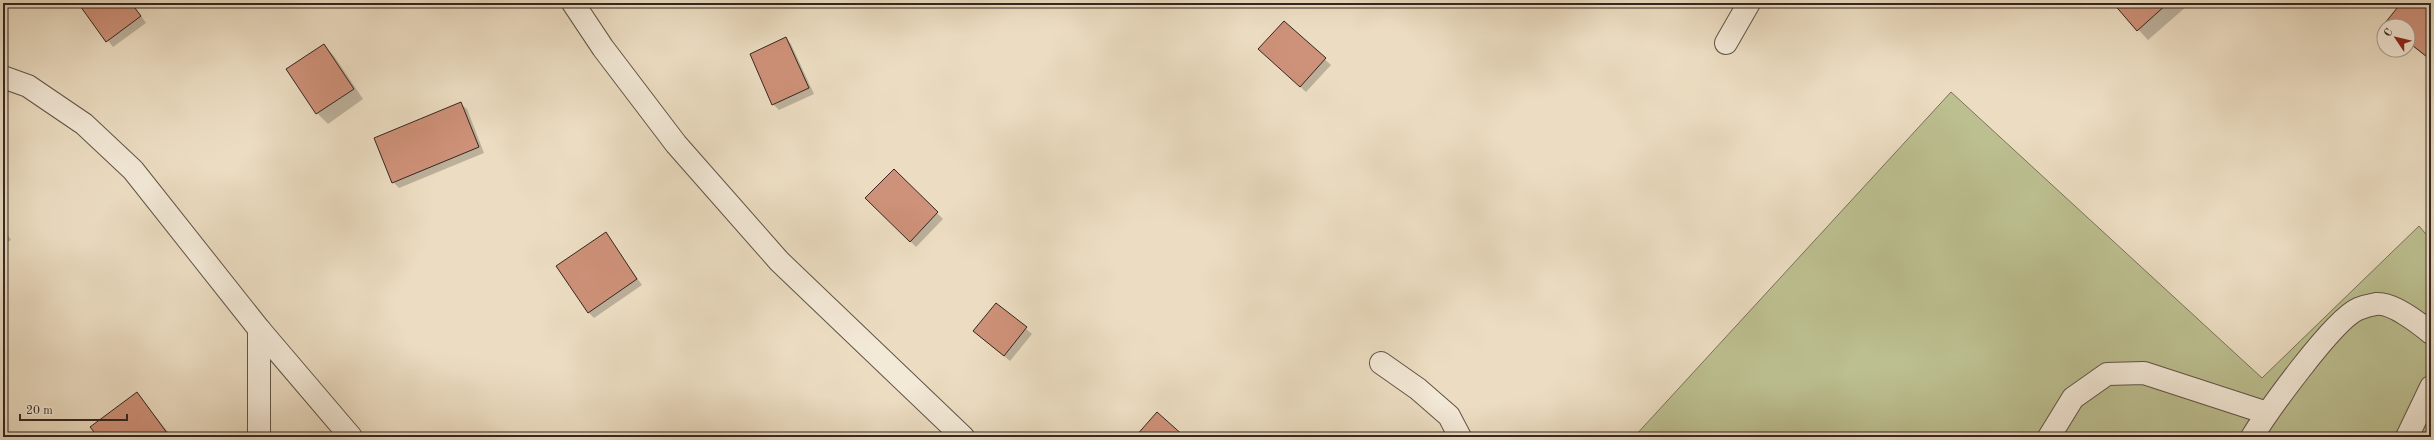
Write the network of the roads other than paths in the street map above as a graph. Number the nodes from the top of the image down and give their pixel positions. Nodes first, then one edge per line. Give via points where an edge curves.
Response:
1 (573, 3) edge
2 (1749, 3) edge
3 (1726, 43) dead end
4 (3, 78) edge
5 (259, 329) junction
6 (2431, 333) edge
7 (1381, 363) dead end
8 (2431, 387) edge
9 (2267, 413) junction
10 (259, 437) edge
11 (351, 437) edge
12 (962, 437) edge
13 (1460, 437) edge
14 (2049, 437) edge
15 (2252, 437) edge
16 (2407, 437) edge

1 - 12 street via 603,48 676,144 779,261
2 - 3 street
4 - 5 street via 28,86 84,124 133,170
5 - 10 street
5 - 11 street
6 - 9 street via 2399,311 2377,304 2357,309 2334,329
7 - 13 street via 1418,389 1449,416
8 - 16 street
9 - 14 street via 2144,373 2107,374 2073,398
9 - 15 street

